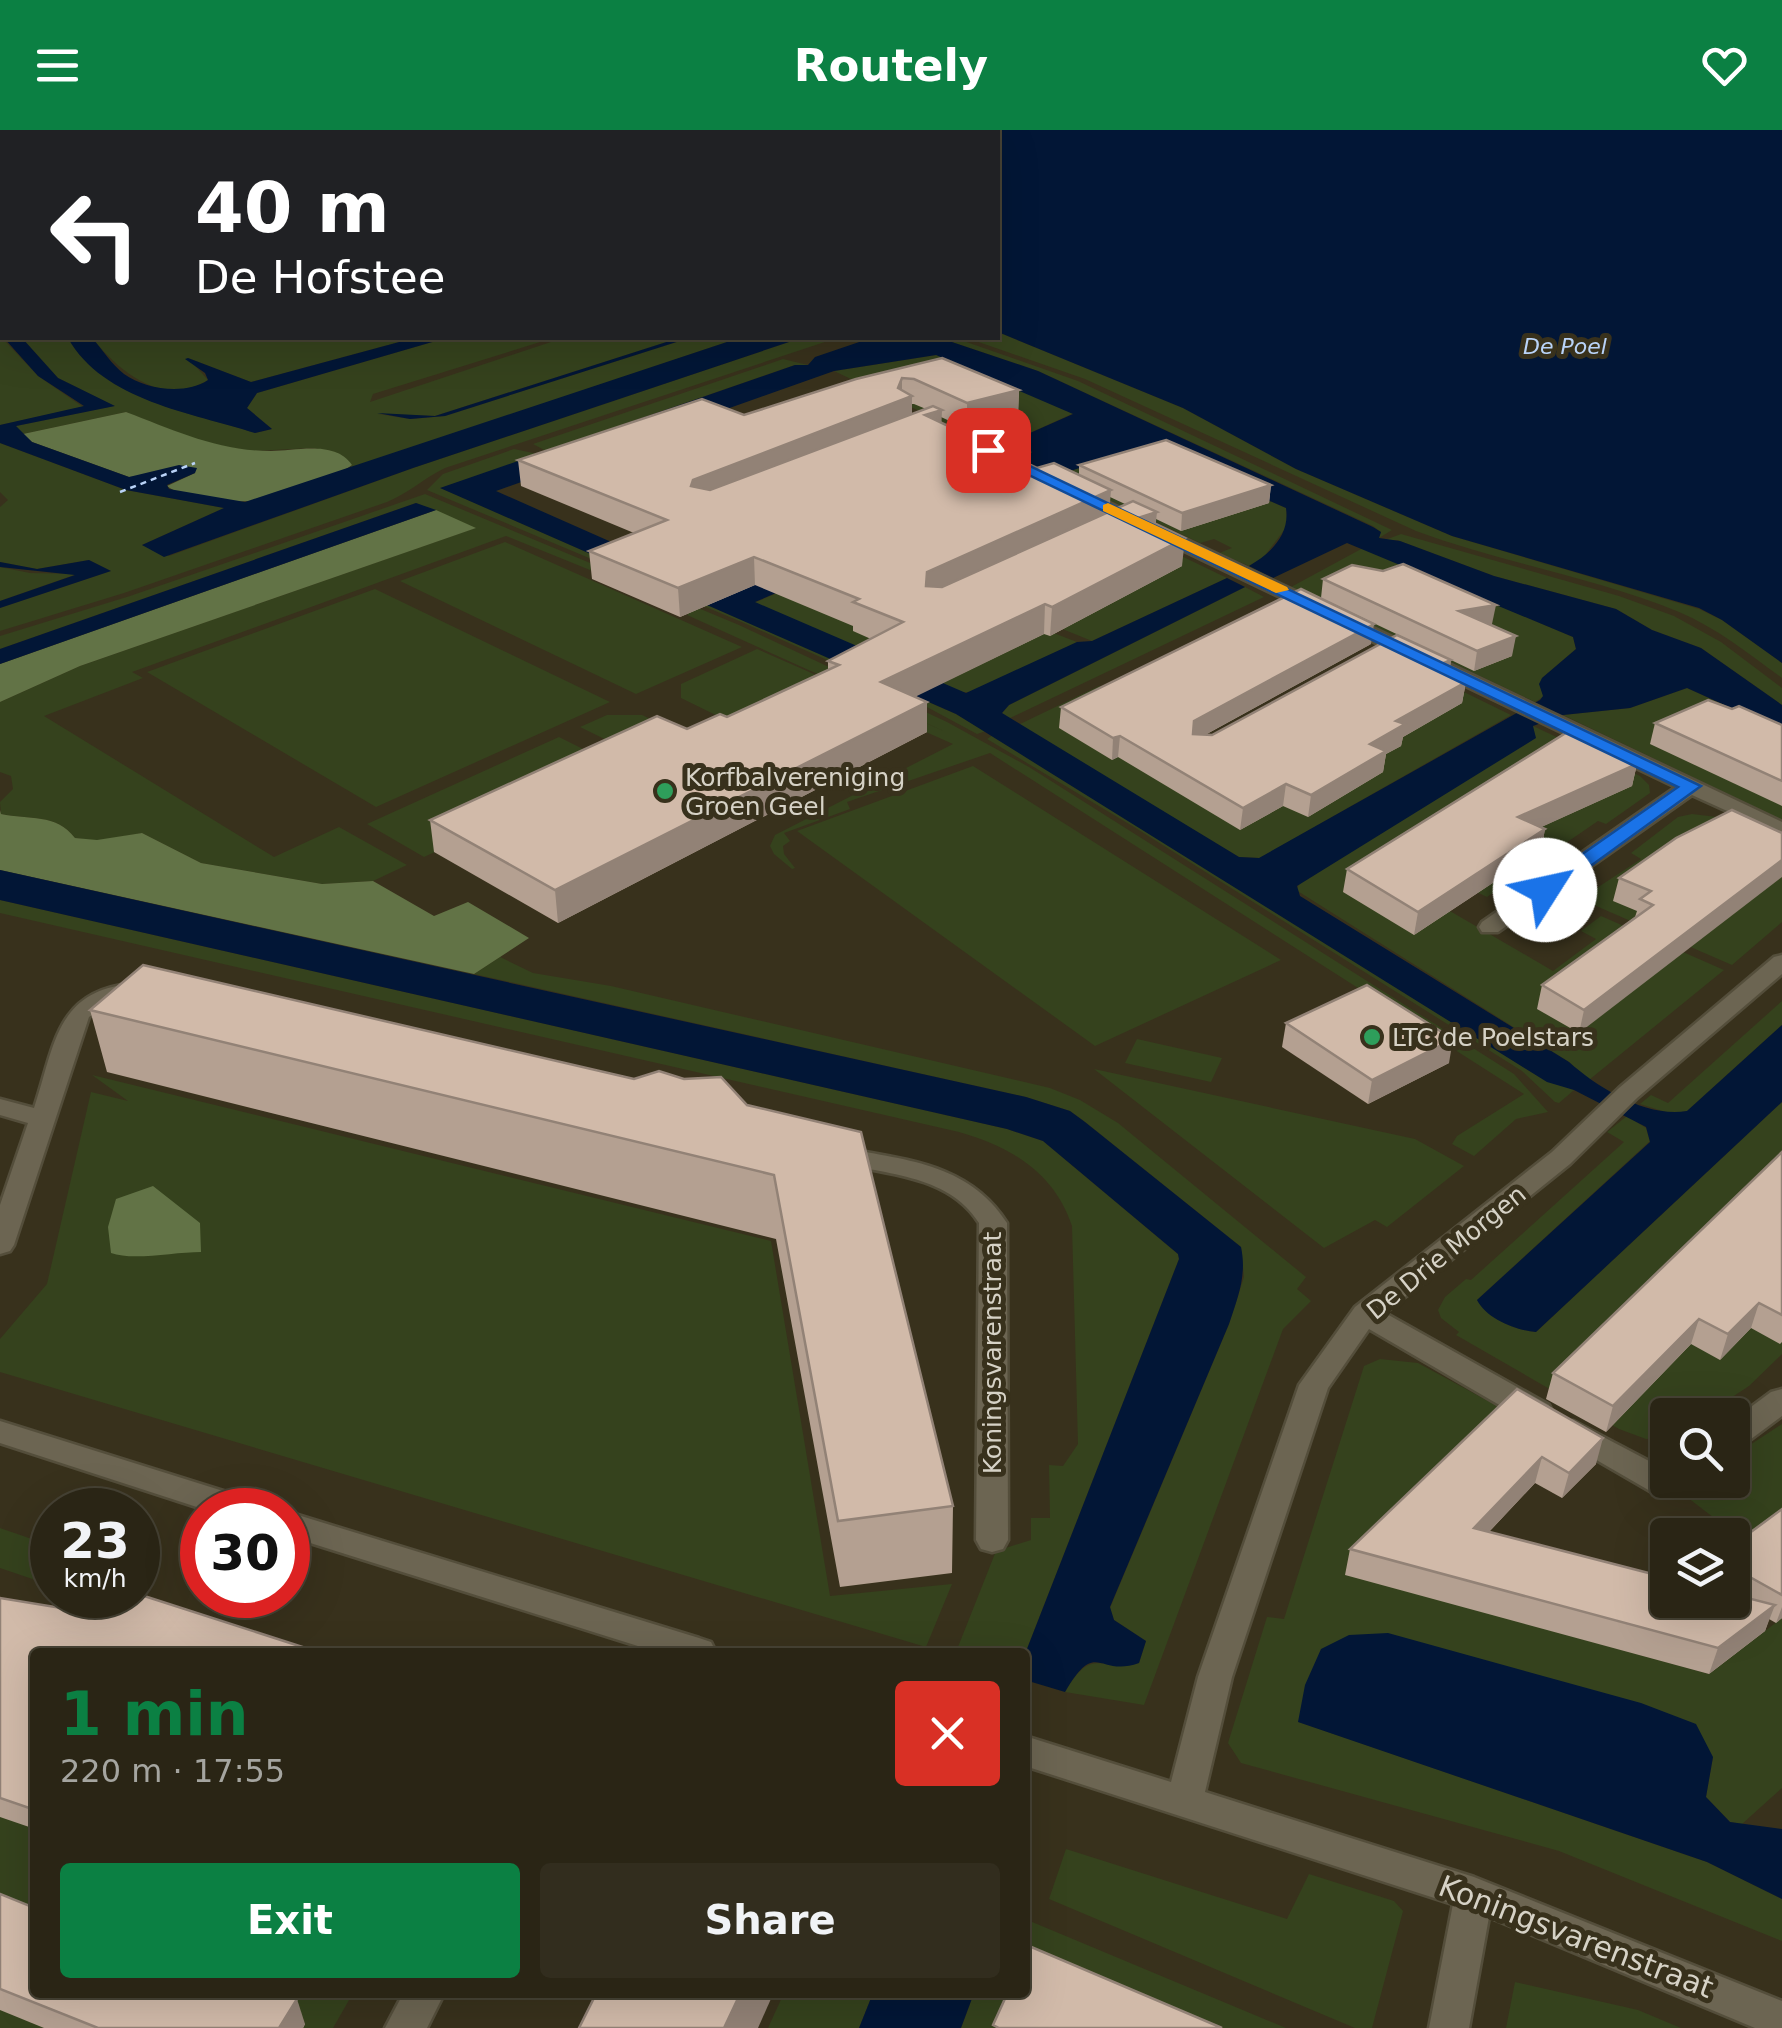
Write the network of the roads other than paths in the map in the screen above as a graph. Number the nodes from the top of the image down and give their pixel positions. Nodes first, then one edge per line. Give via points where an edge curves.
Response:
1 (1068, 489) edge
2 (1691, 786) junction
3 (1782, 830) edge
4 (1490, 928) dead end
5 (1782, 962) edge
6 (166, 996) edge
7 (0, 1107) edge
8 (41, 1118) junction
9 (813, 1147) edge
10 (0, 1245) edge
11 (1365, 1314) junction
12 (1782, 1400) edge
13 (1750, 1424) edge
14 (0, 1432) edge
15 (1650, 1476) edge
16 (180, 1490) edge
17 (310, 1532) edge
18 (992, 1540) dead end
19 (634, 1644) edge
20 (666, 1648) edge
21 (1030, 1753) edge
22 (1185, 1800) junction
23 (1474, 1894) junction
24 (422, 1998) edge
25 (1782, 2020) edge
26 (405, 2028) edge
27 (1449, 2028) edge

1 - 2 street via 1122,522 1384,648
2 - 3 street
2 - 4 street
5 - 11 street, De Drie Morgen via 1561,1158
6 - 8 street via 128,991 90,1002 78,1014
7 - 8 street
8 - 10 street
9 - 18 street, Koningsvarenstraat via 954,1185 986,1207 994,1223
11 - 15 street
11 - 22 street, De Drie Morgen via 1314,1385 1215,1676
12 - 13 street
14 - 16 street
17 - 19 street
19 - 20 street
21 - 22 street, Koningsvarenstraat
22 - 23 street, Koningsvarenstraat
23 - 25 street, Koningsvarenstraat
23 - 27 street
24 - 26 street

